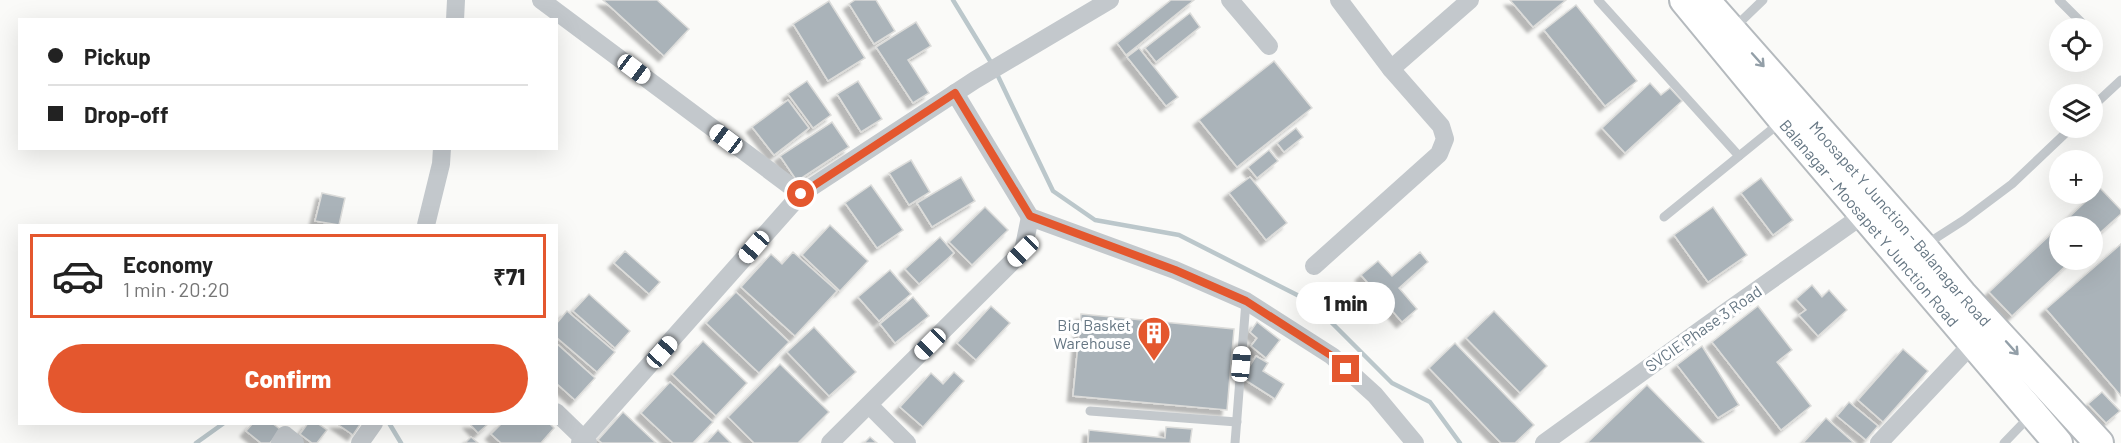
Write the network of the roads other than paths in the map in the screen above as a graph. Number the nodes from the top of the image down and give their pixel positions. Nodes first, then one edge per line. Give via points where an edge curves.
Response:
1 (456, 0) edge
2 (541, 0) edge
3 (1110, 0) edge
4 (1230, 0) edge
5 (1339, 0) edge
6 (1470, 0) edge
7 (1598, 0) edge
8 (1684, 0) edge
9 (1763, 0) edge
10 (2059, 0) edge
11 (1717, 11) edge
12 (455, 18) edge
13 (2077, 18) edge
14 (1269, 46) dead end
15 (1391, 69) junction
16 (2121, 80) edge
17 (955, 93) junction
18 (2103, 97) edge
19 (1783, 120) junction
20 (2060, 138) edge
21 (442, 150) edge
22 (1739, 156) junction
23 (801, 194) junction
24 (1863, 215) junction
25 (1030, 216) junction
26 (1664, 217) dead end
27 (426, 224) edge
28 (1923, 246) junction
29 (1314, 266) dead end
30 (1246, 301) junction
31 (1973, 343) junction
32 (869, 405) junction
33 (1090, 411) dead end
34 (2033, 413) junction
35 (558, 414) edge
36 (1236, 422) junction
37 (373, 425) edge
38 (584, 442) edge
39 (280, 443) edge
40 (295, 443) edge
41 (360, 443) edge
42 (830, 443) edge
43 (907, 443) edge
44 (1235, 443) edge
45 (1415, 443) edge
46 (1544, 443) edge
47 (1879, 443) edge
48 (2004, 443) edge
49 (2058, 443) edge
50 (2099, 443) edge

1 - 12 street
2 - 23 street
3 - 17 street
4 - 14 street
5 - 15 street
6 - 15 street
7 - 22 lane
8 - 19 main road, Balanagar - Moosapet Y Junction Road
9 - 11 lane
10 - 13 lane
11 -> 28 main road, Moosapet Y Junction - Balanagar Road
15 - 29 street via 1441,126 1445,140 1439,153
16 - 18 lane
17 - 23 street
17 - 25 street
19 - 22 lane
19 - 24 main road, Balanagar - Moosapet Y Junction Road
20 - 28 lane via 2012,184
21 - 27 street
22 - 26 lane
23 - 38 street
24 - 31 main road, Balanagar - Moosapet Y Junction Road
24 - 46 street, SVCIE Phase 3 Road
25 - 30 street
25 - 32 street via 1023,251
28 -> 50 main road, Moosapet Y Junction - Balanagar Road
30 - 36 lane
30 - 45 street via 1332,356 1375,395
31 - 34 main road, Balanagar - Moosapet Y Junction Road
31 - 47 street
32 - 42 street
32 - 43 street
33 - 36 lane
34 - 48 lane
34 - 49 main road, Balanagar - Moosapet Y Junction Road
35 - 38 street
36 - 44 lane
37 - 41 street
39 - 40 street via 285,435

